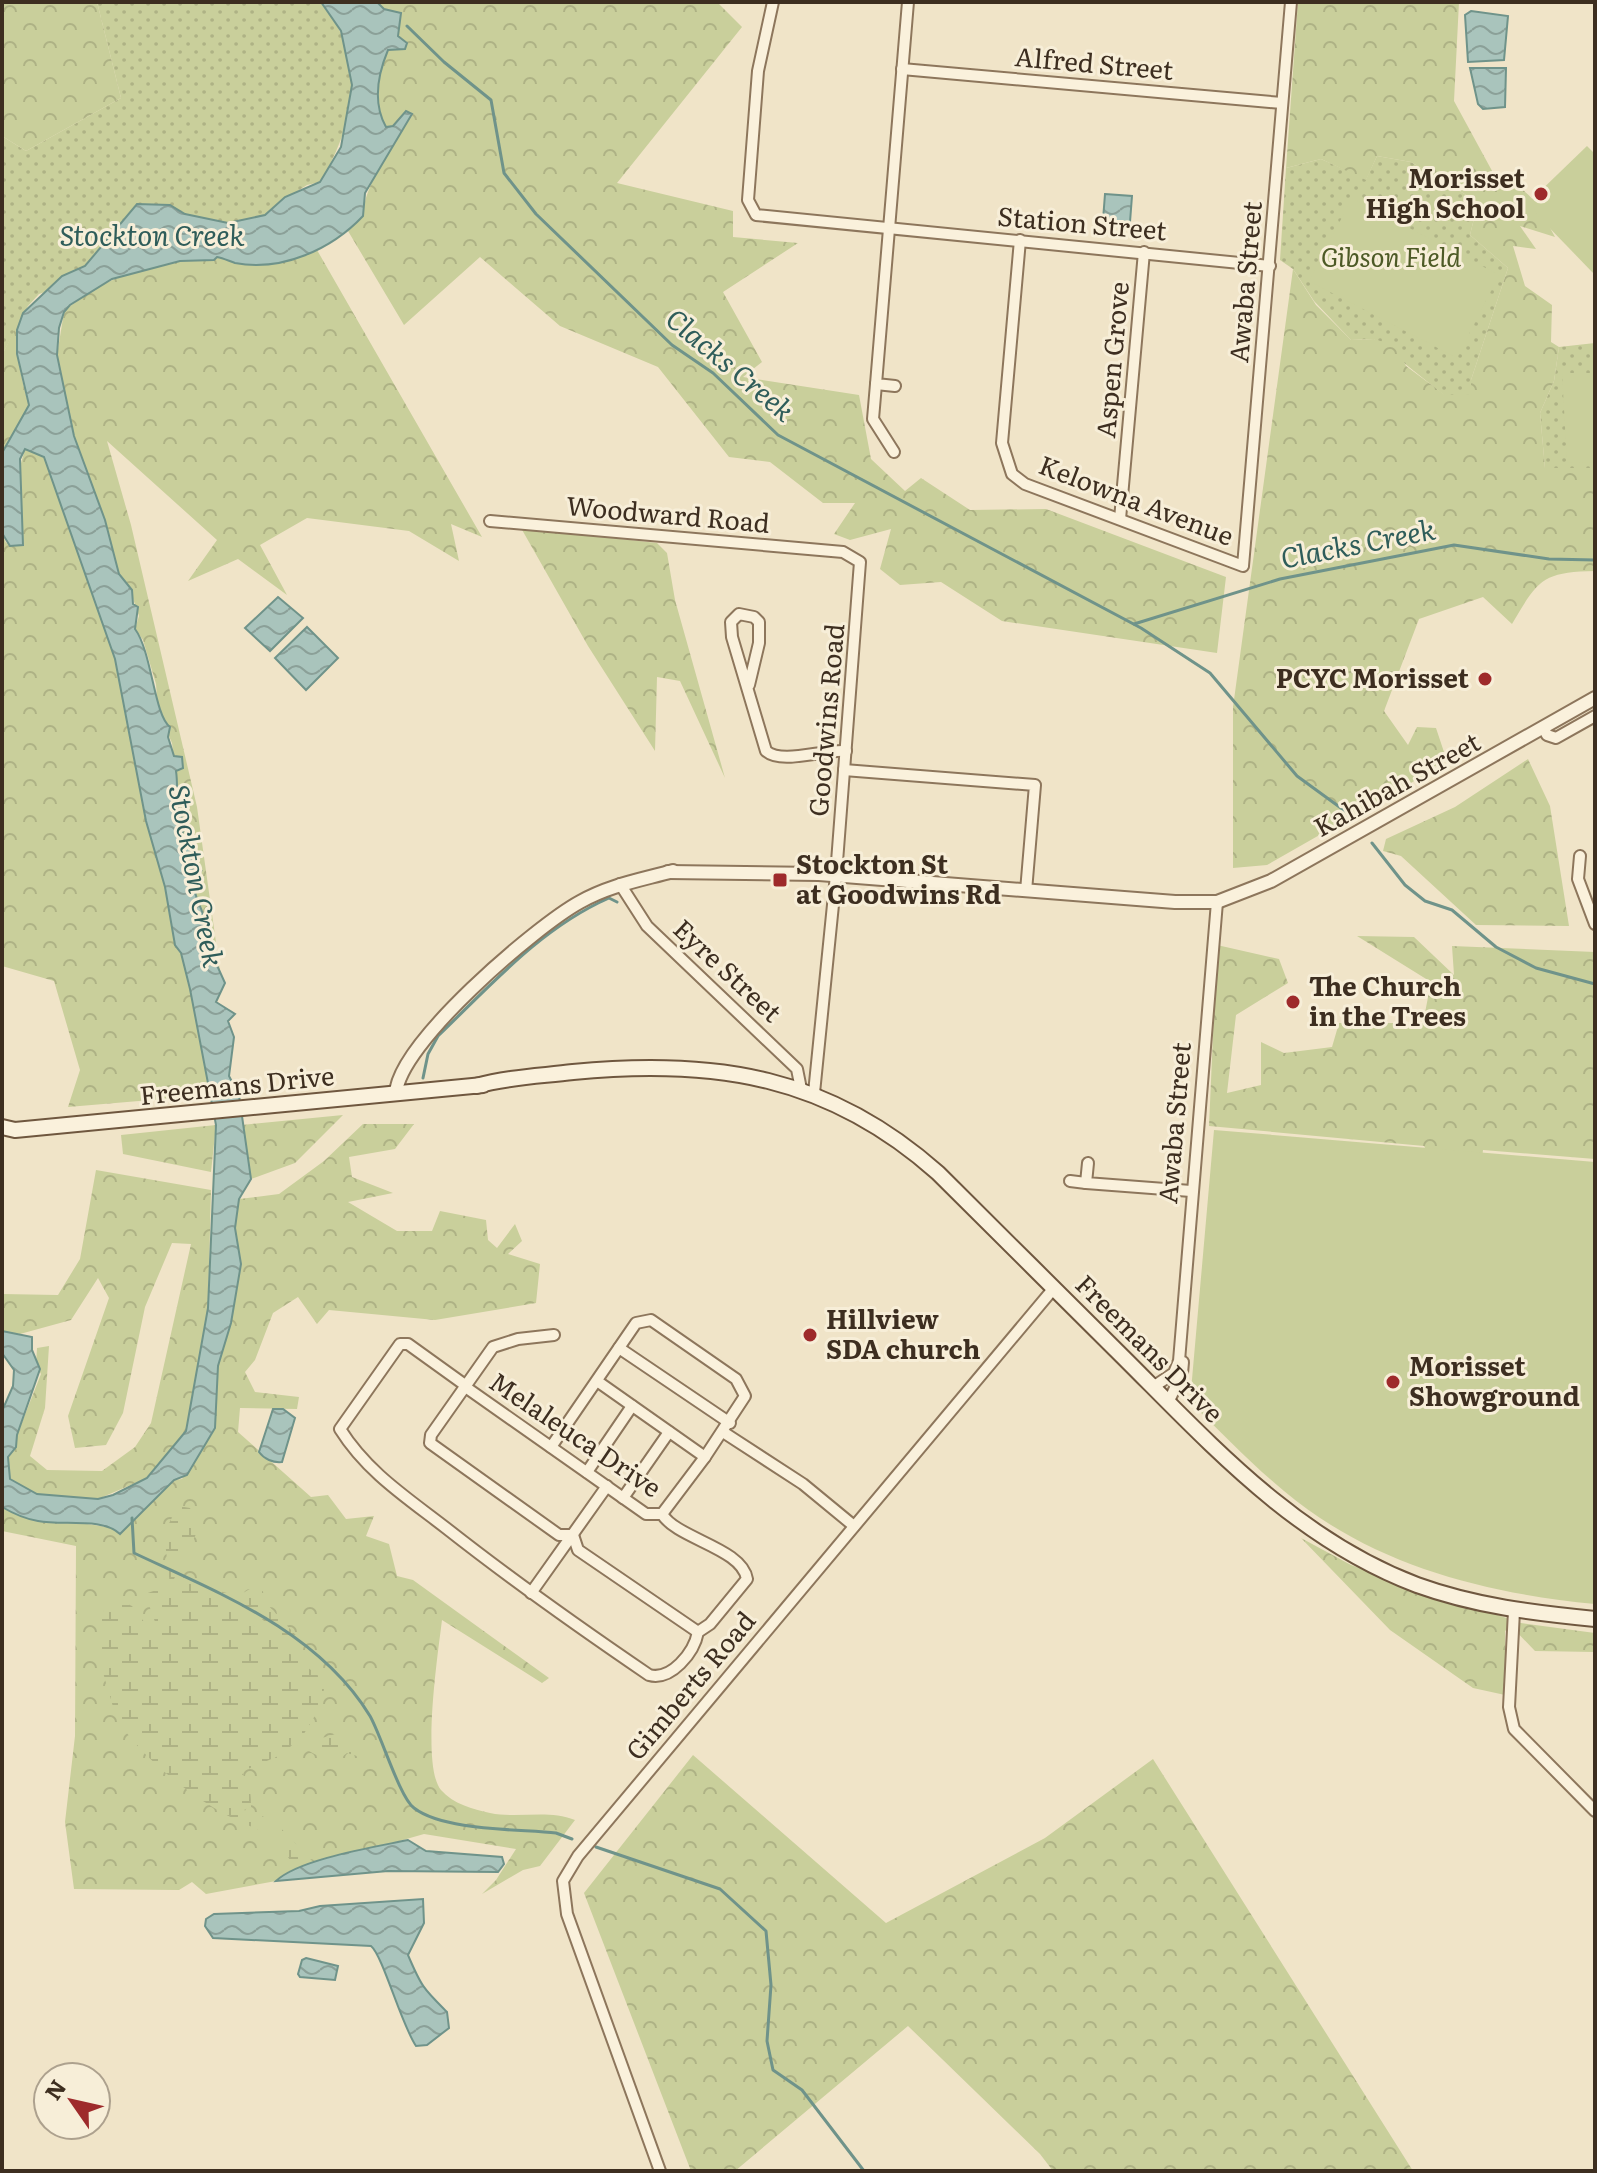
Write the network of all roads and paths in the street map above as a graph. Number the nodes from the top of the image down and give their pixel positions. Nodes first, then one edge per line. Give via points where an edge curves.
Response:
1 (773, 2) edge
2 (908, 2) edge
3 (1291, 2) edge
4 (902, 69) junction
5 (1282, 103) junction
6 (889, 230) junction
7 (1020, 240) junction
8 (1144, 252) junction
9 (1270, 266) junction
10 (876, 384) junction
11 (895, 386) dead end
12 (894, 452) dead end
13 (1120, 519) junction
14 (490, 521) dead end
15 (843, 552) joint
16 (1243, 566) joint
17 (749, 685) junction
18 (1595, 698) edge
19 (1595, 716) edge
20 (1543, 727) junction
21 (846, 751) junction
22 (844, 770) junction
23 (1580, 856) dead end
24 (836, 875) junction
25 (620, 884) junction
26 (1026, 891) junction
27 (1217, 902) junction
28 (1595, 924) edge
29 (807, 1091) junction
30 (396, 1094) junction
31 (2, 1127) edge
32 (1088, 1163) dead end
33 (1070, 1181) dead end
34 (1086, 1183) junction
35 (1191, 1191) junction
36 (1054, 1288) junction
37 (554, 1335) dead end
38 (619, 1348) junction
39 (1180, 1348) junction
40 (597, 1381) junction
41 (464, 1386) junction
42 (1153, 1387) junction
43 (1168, 1403) junction
44 (632, 1406) junction
45 (726, 1428) junction
46 (669, 1432) junction
47 (551, 1447) junction
48 (705, 1457) junction
49 (587, 1472) junction
50 (607, 1486) junction
51 (623, 1498) junction
52 (662, 1514) junction
53 (854, 1526) junction
54 (573, 1535) junction
55 (531, 1593) junction
56 (1514, 1611) junction
57 (1595, 1619) edge
58 (698, 1632) junction
59 (1595, 1811) edge
60 (660, 2171) edge

1 - 6 street, Station Street via 758,71 751,211 771,219
2 - 4 street
3 - 5 street, Awaba Street
4 - 5 street, Alfred Street
4 - 6 street
5 - 9 street, Awaba Street
6 - 7 street, Station Street
6 - 10 street
7 - 8 street, Station Street
7 - 13 street, Kelowna Avenue via 1002,443 1005,459 1025,484
8 - 9 street, Station Street
8 - 13 street, Aspen Grove
9 - 16 street, Awaba Street
10 - 11 street
10 - 12 street via 873,419
13 - 16 street, Kelowna Avenue
14 - 15 street, Woodward Road
15 - 21 street, Goodwins Road via 860,562 862,575
17 - 17 street via 732,637 731,622 739,614 759,622 758,654
17 - 21 street via 759,735 772,757
18 - 20 street, Kahibah Street
19 - 20 street via 1556,738
20 - 27 street, Kahibah Street via 1271,881
21 - 22 street, Goodwins Road
22 - 24 street, Goodwins Road
22 - 26 street via 1035,785
23 - 28 street via 1578,879
24 - 25 street via 668,872
24 - 26 street
24 - 29 street, Goodwins Road
25 - 29 street, Eyre Street via 647,926 792,1063
25 - 30 street via 549,921 502,961 414,1053 397,1080
26 - 27 street
27 - 35 street, Awaba Street
29 - 30 main road, Freemans Drive via 755,1076 695,1069 606,1069
29 - 36 main road, Freemans Drive via 874,1123 907,1146
30 - 31 main road, Freemans Drive via 196,1115
32 - 34 street
33 - 34 street
34 - 35 street
35 - 39 street, Awaba Street
36 - 42 main road, Freemans Drive
36 - 53 street, Gimberts Road
37 - 41 street via 493,1347
38 - 40 street
38 - 45 street
38 - 45 street via 641,1320 651,1320 736,1379 744,1401
39 - 42 street, Awaba Street via 1174,1373
39 - 43 street, Awaba Street via 1182,1373
40 - 44 street
40 - 47 street
41 - 47 street, Melaleuca Drive
41 - 54 street via 431,1435 433,1447 559,1535
41 - 55 street, Melaleuca Drive via 408,1344 400,1344 340,1429 385,1483
42 - 43 main road, Freemans Drive
43 - 56 main road, Freemans Drive via 1263,1493 1350,1554 1418,1585
44 - 46 street
44 - 49 street
45 - 48 street
45 - 53 street
46 - 48 street
46 - 51 street
47 - 49 street, Melaleuca Drive
48 - 52 street
49 - 50 street, Melaleuca Drive
50 - 51 street, Melaleuca Drive
50 - 54 street
51 - 52 street, Melaleuca Drive via 646,1514
52 - 58 street, Melaleuca Drive via 672,1527 698,1537 746,1572 744,1584
53 - 60 street, Gimberts Road via 578,1856 563,1881 567,1914
54 - 55 street
54 - 58 street via 578,1550
55 - 58 street via 659,1678 670,1674 695,1644
56 - 57 main road, Freemans Drive
56 - 59 street via 1509,1707 1514,1729

